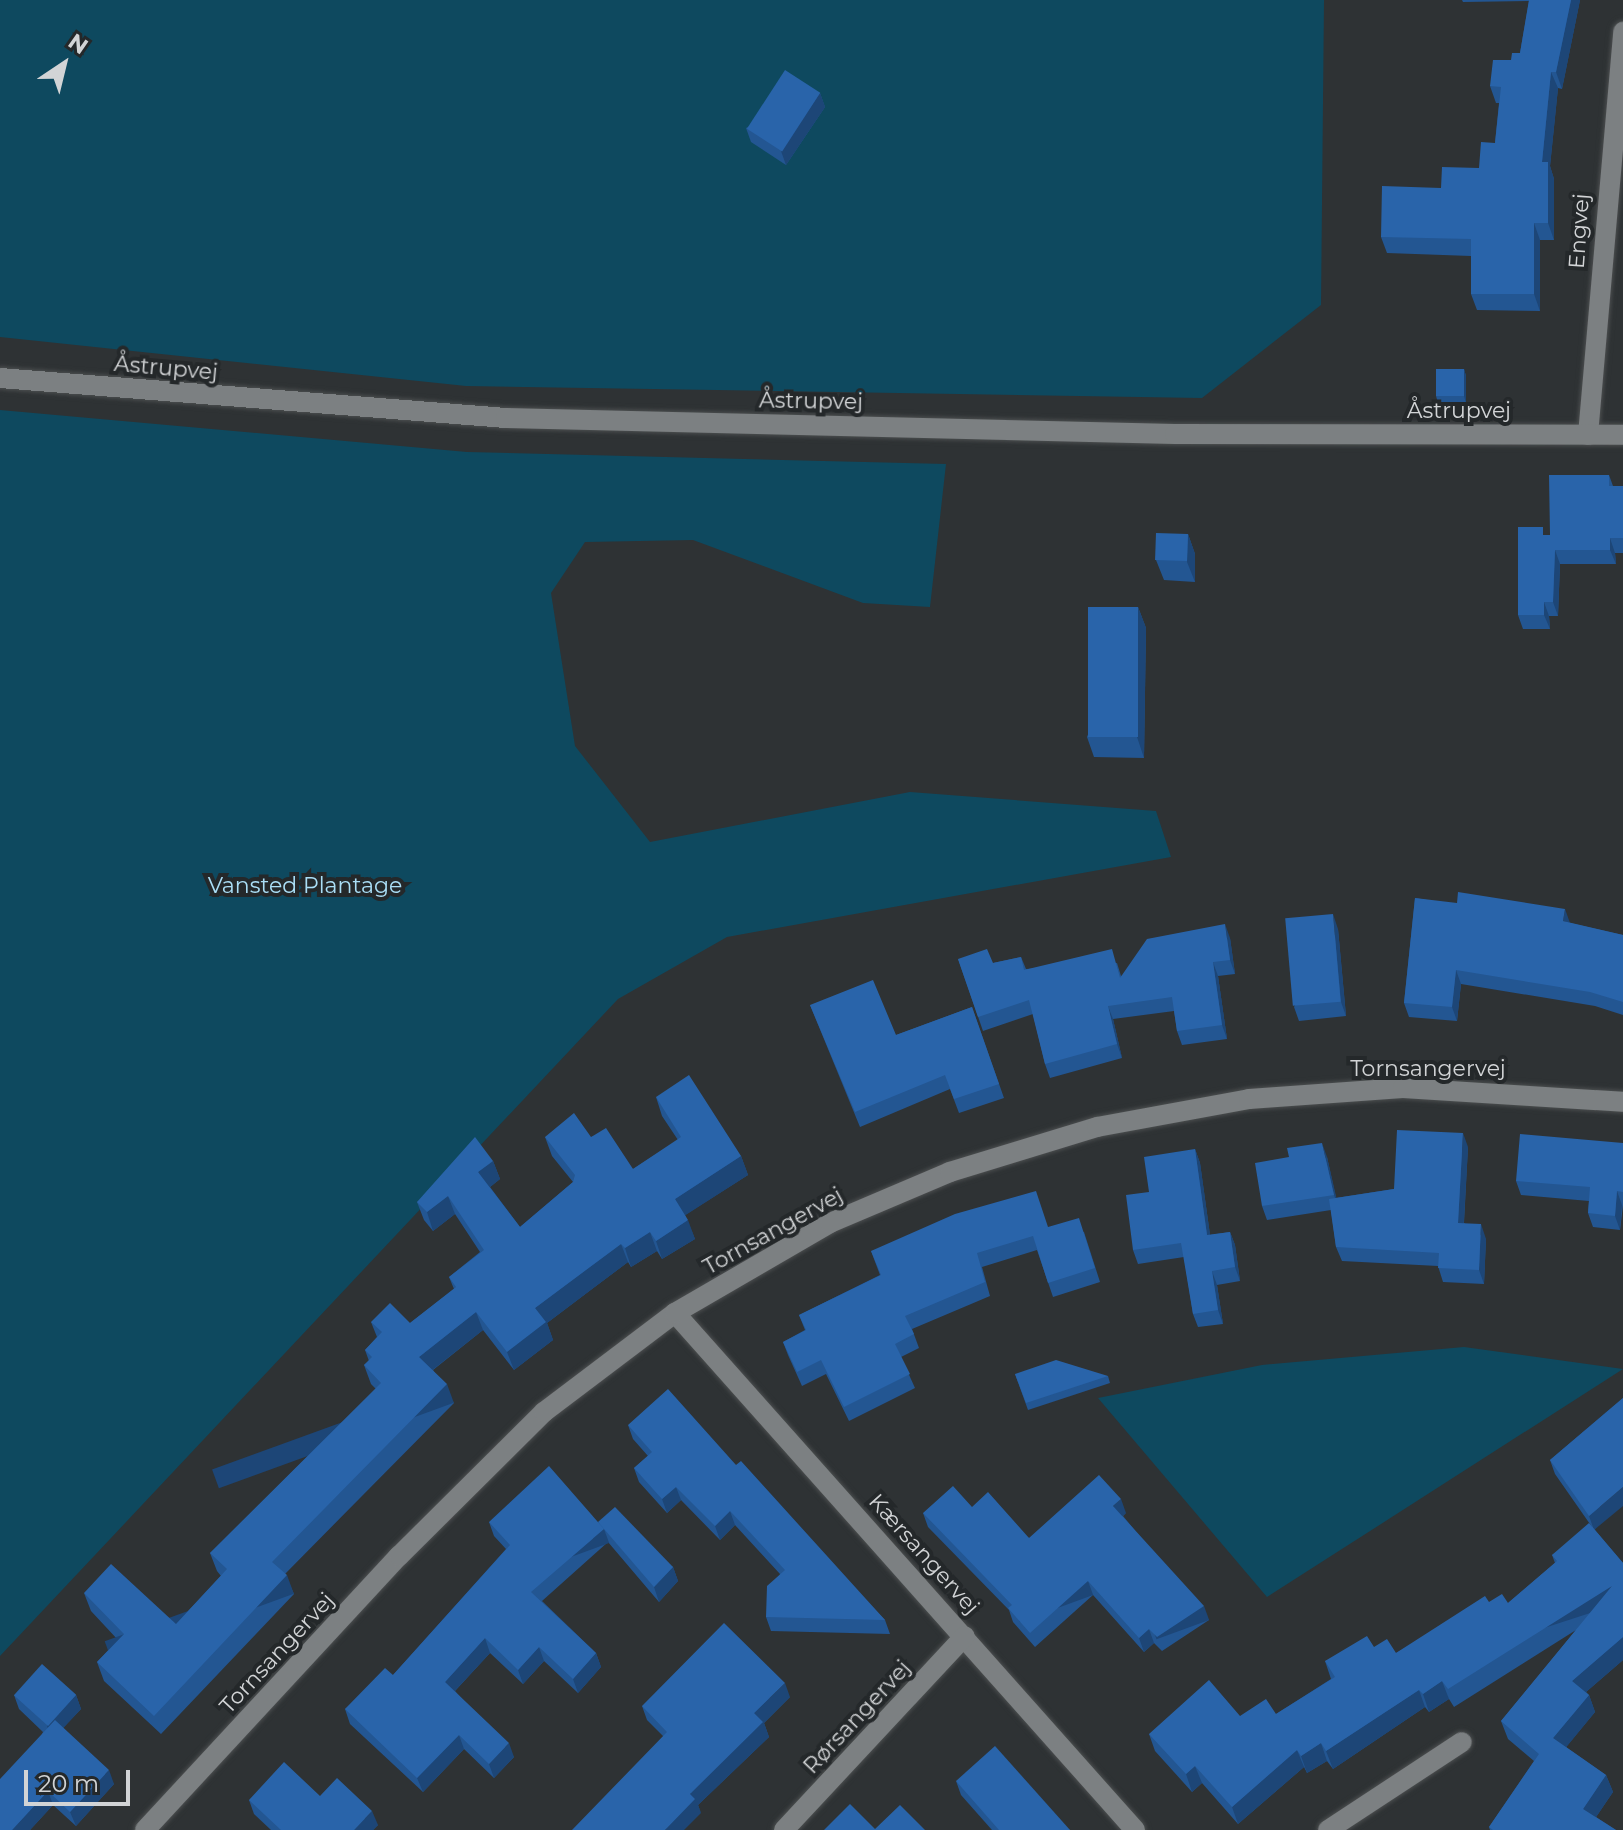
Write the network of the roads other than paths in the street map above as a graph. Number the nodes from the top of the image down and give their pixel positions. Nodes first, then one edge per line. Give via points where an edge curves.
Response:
1 (1623, 32) edge
2 (0, 378) edge
3 (1588, 435) junction
4 (1623, 435) edge
5 (1623, 1102) edge
6 (675, 1313) junction
7 (965, 1636) junction
8 (1462, 1742) dead end
9 (145, 1830) edge
10 (784, 1830) edge
11 (1135, 1830) edge
12 (1328, 1830) edge

1 - 3 street, Engvej
2 - 3 street, Åstrupvej via 478,417 1175,434
3 - 4 street, Åstrupvej
5 - 6 street, Tornsangervej via 1403,1088 1249,1099 1097,1127 950,1172 830,1223
6 - 7 street, Kærsangervej
6 - 9 street, Tornsangervej via 544,1412 399,1556
7 - 10 street, Rørsangervej
7 - 11 street, Kærsangervej
8 - 12 street

